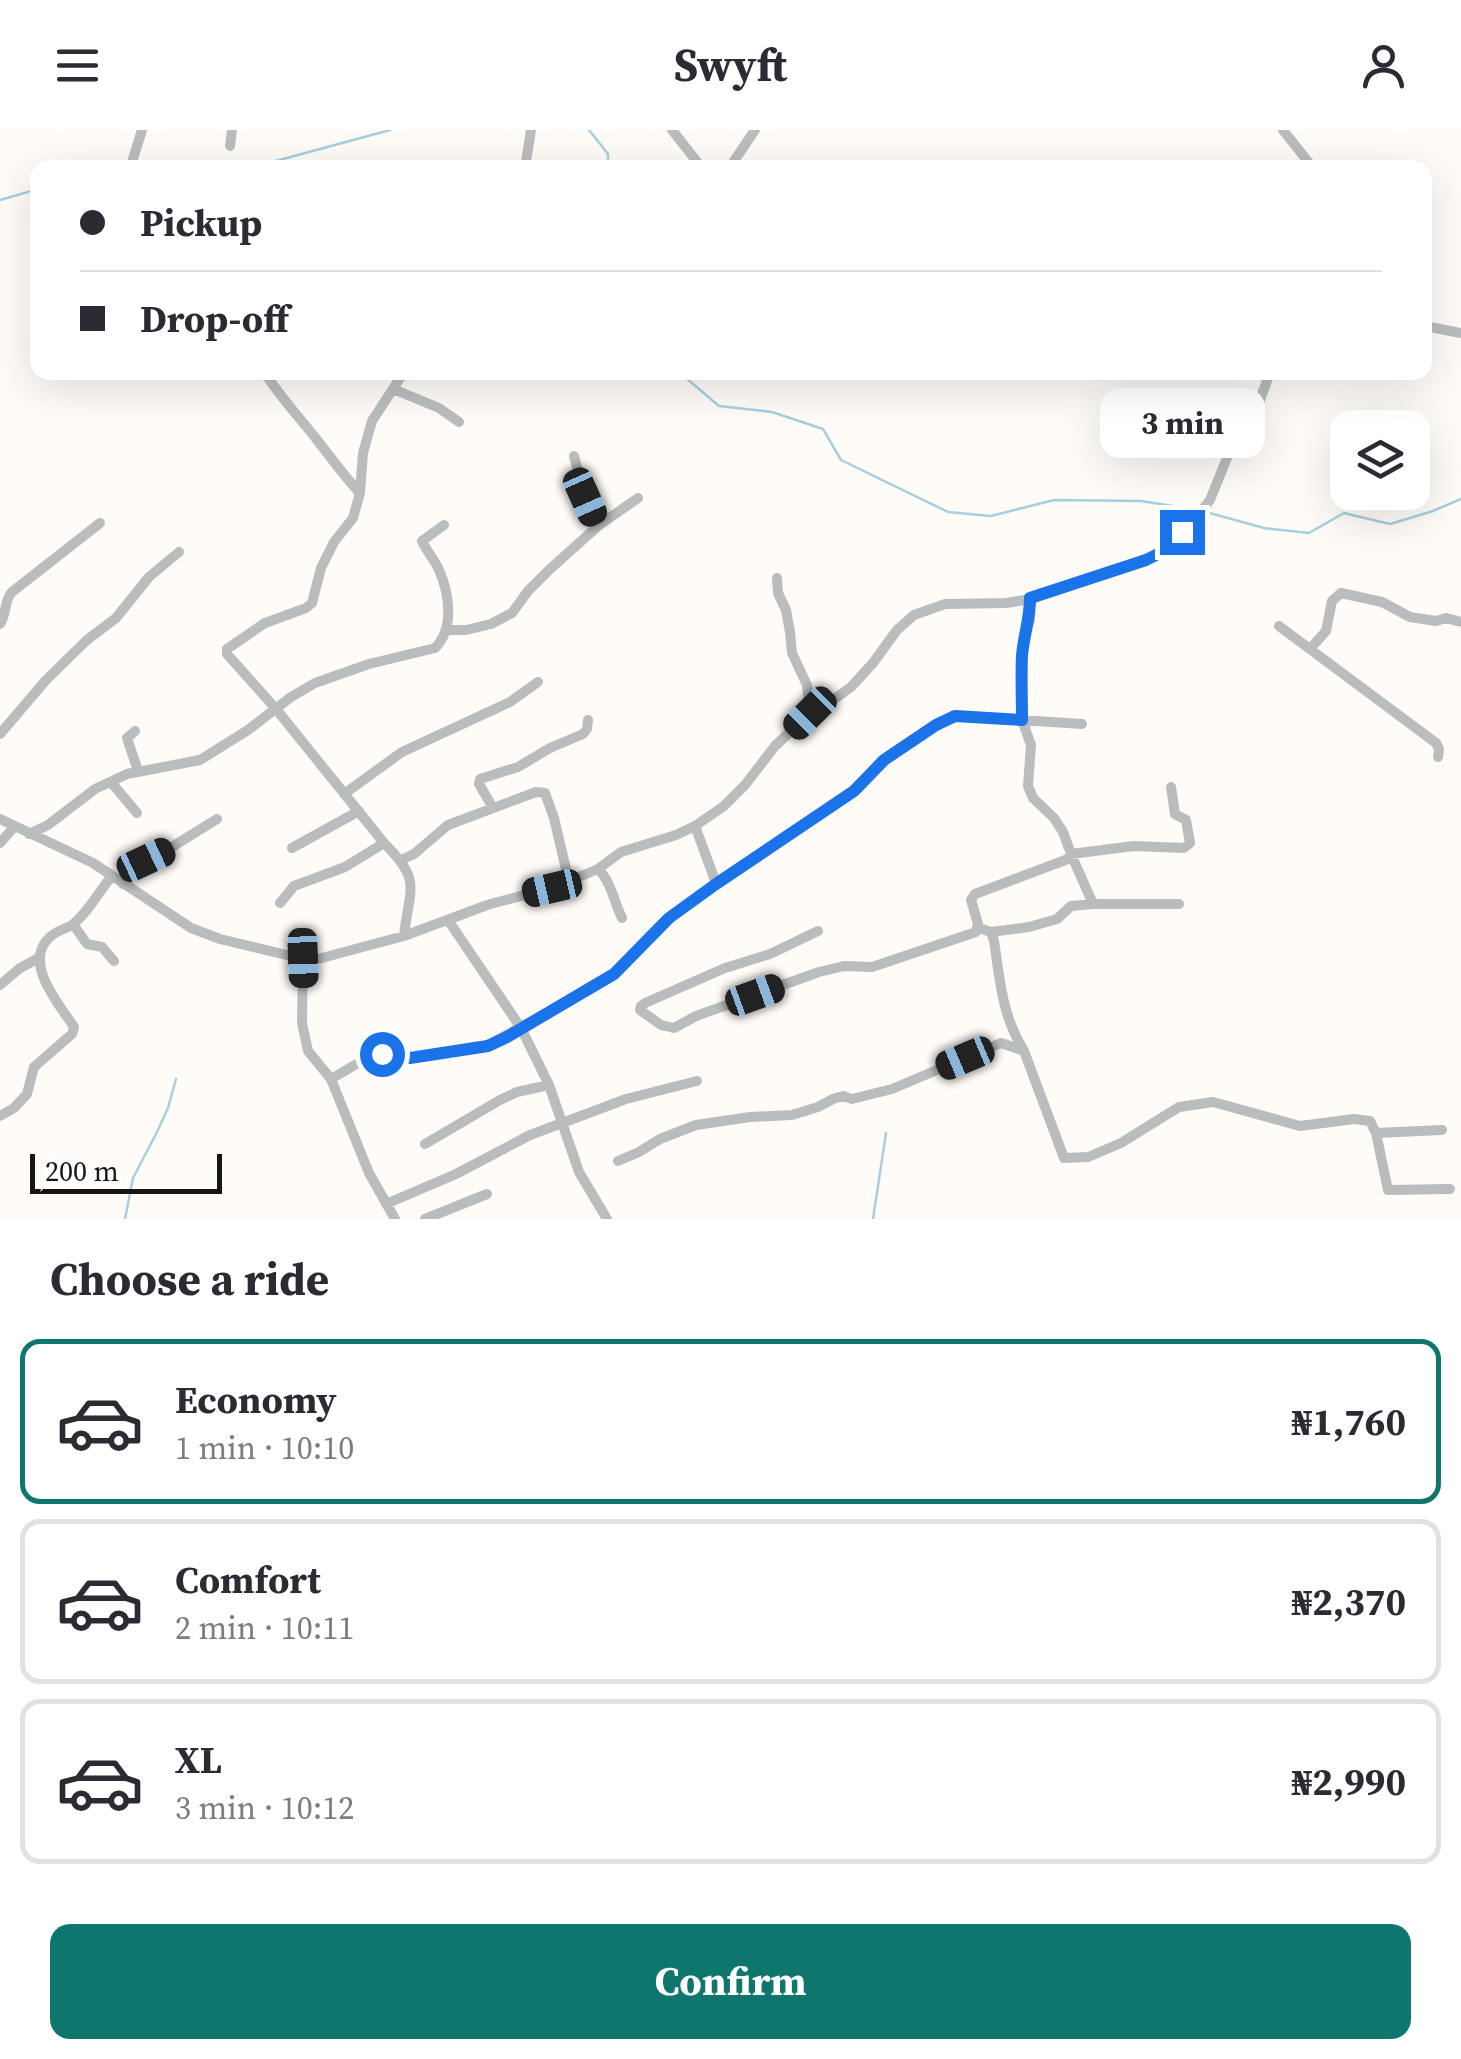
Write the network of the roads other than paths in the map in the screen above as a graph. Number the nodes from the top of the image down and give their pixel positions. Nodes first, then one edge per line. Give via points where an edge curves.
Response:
1 (142, 130) edge
2 (232, 130) edge
3 (531, 130) edge
4 (672, 130) edge
5 (755, 130) edge
6 (1284, 130) edge
7 (230, 146) dead end
8 (133, 160) edge
9 (526, 160) edge
10 (696, 160) edge
11 (735, 160) edge
12 (1307, 160) edge
13 (1432, 327) edge
14 (1461, 332) edge
15 (269, 380) edge
16 (398, 380) edge
17 (1267, 380) edge
18 (393, 388) junction
19 (459, 422) dead end
20 (574, 456) dead end
21 (360, 493) junction
22 (638, 498) dead end
23 (100, 523) dead end
24 (444, 525) dead end
25 (598, 526) junction
26 (180, 552) dead end
27 (777, 578) dead end
28 (1030, 598) junction
29 (1461, 622) edge
30 (0, 624) edge
31 (1279, 626) dead end
32 (446, 630) junction
33 (1310, 650) junction
34 (538, 682) dead end
35 (276, 710) junction
36 (810, 713) junction
37 (588, 720) dead end
38 (1022, 720) junction
39 (1082, 724) dead end
40 (134, 731) dead end
41 (0, 734) edge
42 (1438, 757) dead end
43 (138, 771) junction
44 (111, 782) junction
45 (1171, 788) dead end
46 (344, 794) junction
47 (494, 808) junction
48 (359, 811) junction
49 (137, 813) dead end
50 (0, 819) edge
51 (216, 819) dead end
52 (15, 826) junction
53 (694, 826) junction
54 (29, 834) junction
55 (0, 843) edge
56 (384, 844) junction
57 (292, 848) dead end
58 (1070, 854) junction
59 (401, 860) junction
60 (598, 869) junction
61 (112, 876) junction
62 (569, 882) junction
63 (123, 884) junction
64 (716, 884) junction
65 (280, 903) dead end
66 (1093, 904) junction
67 (1179, 904) dead end
68 (622, 918) dead end
69 (448, 920) junction
70 (74, 924) junction
71 (979, 928) junction
72 (818, 931) dead end
73 (991, 932) junction
74 (404, 936) junction
75 (39, 958) junction
76 (303, 958) junction
77 (114, 961) dead end
78 (0, 985) edge
79 (521, 1028) junction
80 (1024, 1051) junction
81 (331, 1079) junction
82 (697, 1082) dead end
83 (549, 1085) junction
84 (0, 1116) edge
85 (564, 1123) junction
86 (1442, 1130) dead end
87 (1376, 1134) junction
88 (425, 1144) dead end
89 (618, 1161) dead end
90 (1450, 1189) dead end
91 (487, 1194) dead end
92 (386, 1204) junction
93 (394, 1219) edge
94 (425, 1219) edge
95 (606, 1219) edge

1 - 8 street
2 - 7 street
3 - 9 street
4 - 10 street
5 - 11 street
6 - 12 street
13 - 14 street
15 - 21 street
16 - 18 street
17 - 28 street via 1210,500 1182,532 1146,560
18 - 19 street
18 - 21 street via 372,421
20 - 25 street
21 - 35 street via 353,518 321,568 312,603 227,649
22 - 25 street
23 - 30 street via 7,597
24 - 32 street via 422,542 448,602
25 - 32 street via 512,613 491,624
26 - 41 street via 46,680
27 - 36 street
28 - 36 street via 945,604 914,616 851,687
28 - 38 street
29 - 33 street via 1410,617 1342,593
31 - 33 street
32 - 35 street via 436,648 315,683
33 - 42 street via 1436,743
34 - 46 street via 402,752
35 - 43 street via 200,760
35 - 46 street
36 - 53 street via 734,797
37 - 47 street via 583,734 480,779
38 - 39 street
38 - 58 street via 1030,745 1028,786 1063,832
38 - 64 street via 955,716 936,725 826,812
40 - 43 street via 127,738
43 - 44 street
44 - 49 street
44 - 54 street
45 - 58 street via 1175,814 1186,820 1190,844 1184,848
46 - 48 street
47 - 59 street via 448,825
47 - 62 street via 546,793
48 - 56 street
48 - 57 street
50 - 52 street
51 - 63 street via 146,860
52 - 54 street
52 - 55 street
53 - 60 street via 621,852
53 - 64 street
54 - 61 street
56 - 59 street
56 - 65 street via 346,868 294,886
58 - 66 street
58 - 71 street via 975,894
59 - 74 street via 412,885
60 - 62 street
60 - 68 street
61 - 63 street
61 - 70 street
62 - 69 street
63 - 76 street via 202,933
64 - 79 street via 669,918 614,974
66 - 67 street
66 - 73 street via 1071,906 1029,928
69 - 74 street
69 - 79 street
70 - 75 street via 48,938
70 - 77 street via 87,944 102,947
71 - 72 street via 891,962 819,972 674,1028 640,1010 692,981
71 - 73 street
73 - 80 street via 1003,1005
74 - 76 street
75 - 78 street
75 - 84 street via 50,991 74,1027 34,1067 27,1094
76 - 81 street via 304,1041
79 - 81 street via 488,1046 410,1058 382,1054
79 - 83 street
80 - 87 street via 1064,1158 1088,1157 1179,1107 1212,1102 1300,1126 1370,1121
80 - 89 street via 1001,1043 892,1089 843,1096 792,1116 696,1125
81 - 92 street
82 - 85 street via 626,1098
83 - 85 street
83 - 88 street via 516,1092
85 - 92 street
85 - 95 street
86 - 87 street
87 - 90 street via 1388,1190
91 - 94 street
92 - 93 street

